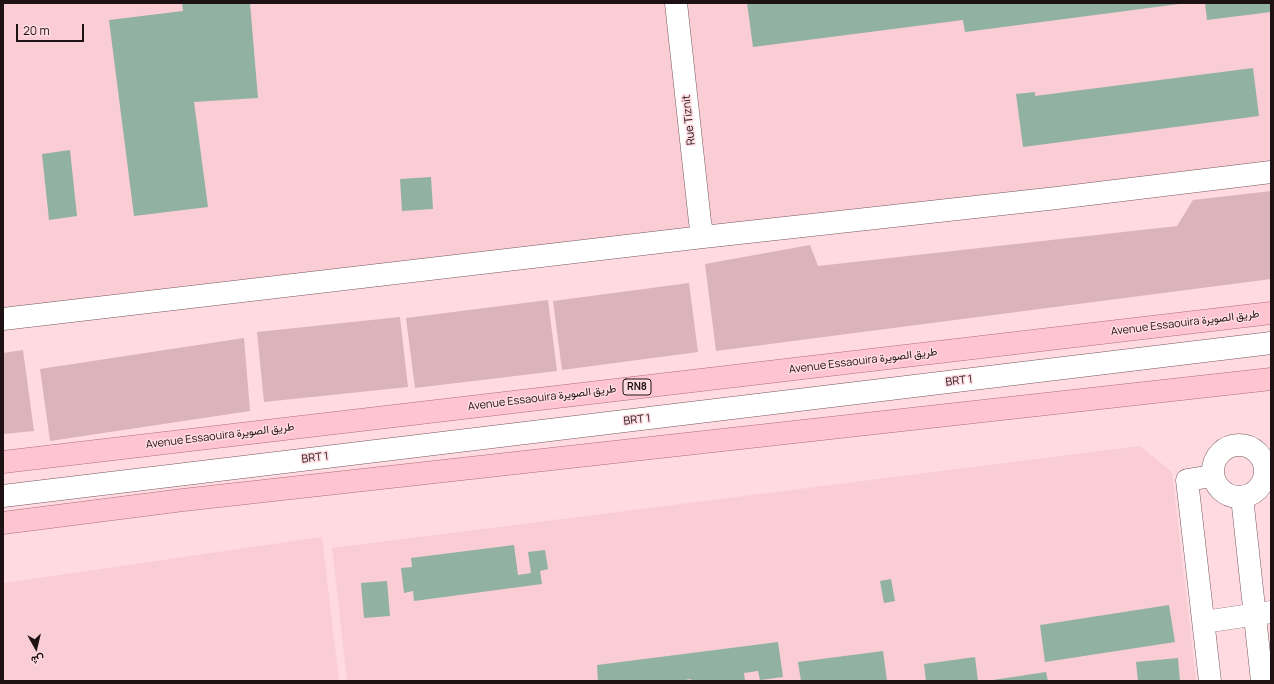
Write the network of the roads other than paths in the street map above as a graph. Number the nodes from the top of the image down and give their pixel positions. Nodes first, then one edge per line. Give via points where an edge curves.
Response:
1 (676, 3) edge
2 (1271, 172) edge
3 (703, 236) junction
4 (1271, 313) edge
5 (3, 319) edge
6 (1271, 343) edge
7 (1271, 380) edge
8 (3, 462) edge
9 (1268, 469) edge
10 (1213, 476) junction
11 (3, 496) edge
12 (1242, 497) junction
13 (3, 523) edge
14 (1263, 614) edge
15 (1204, 622) junction
16 (1210, 681) edge
17 (1262, 681) edge

1 - 3 street, Rue Tiznit
2 - 3 street
3 - 5 street
4 - 8 main road, Avenue Essaouira طريق الصويرة / RN8
6 - 11 street, BRT 1
7 - 13 main road via 206,498
9 - 10 street via 1256,450 1236,444 1225,448 1218,455 1213,464
9 - 12 street via 1255,493
10 - 12 street via 1216,485 1223,492
10 - 15 street via 1188,480
12 - 14 street
14 - 15 street
14 - 17 street
15 - 16 street

